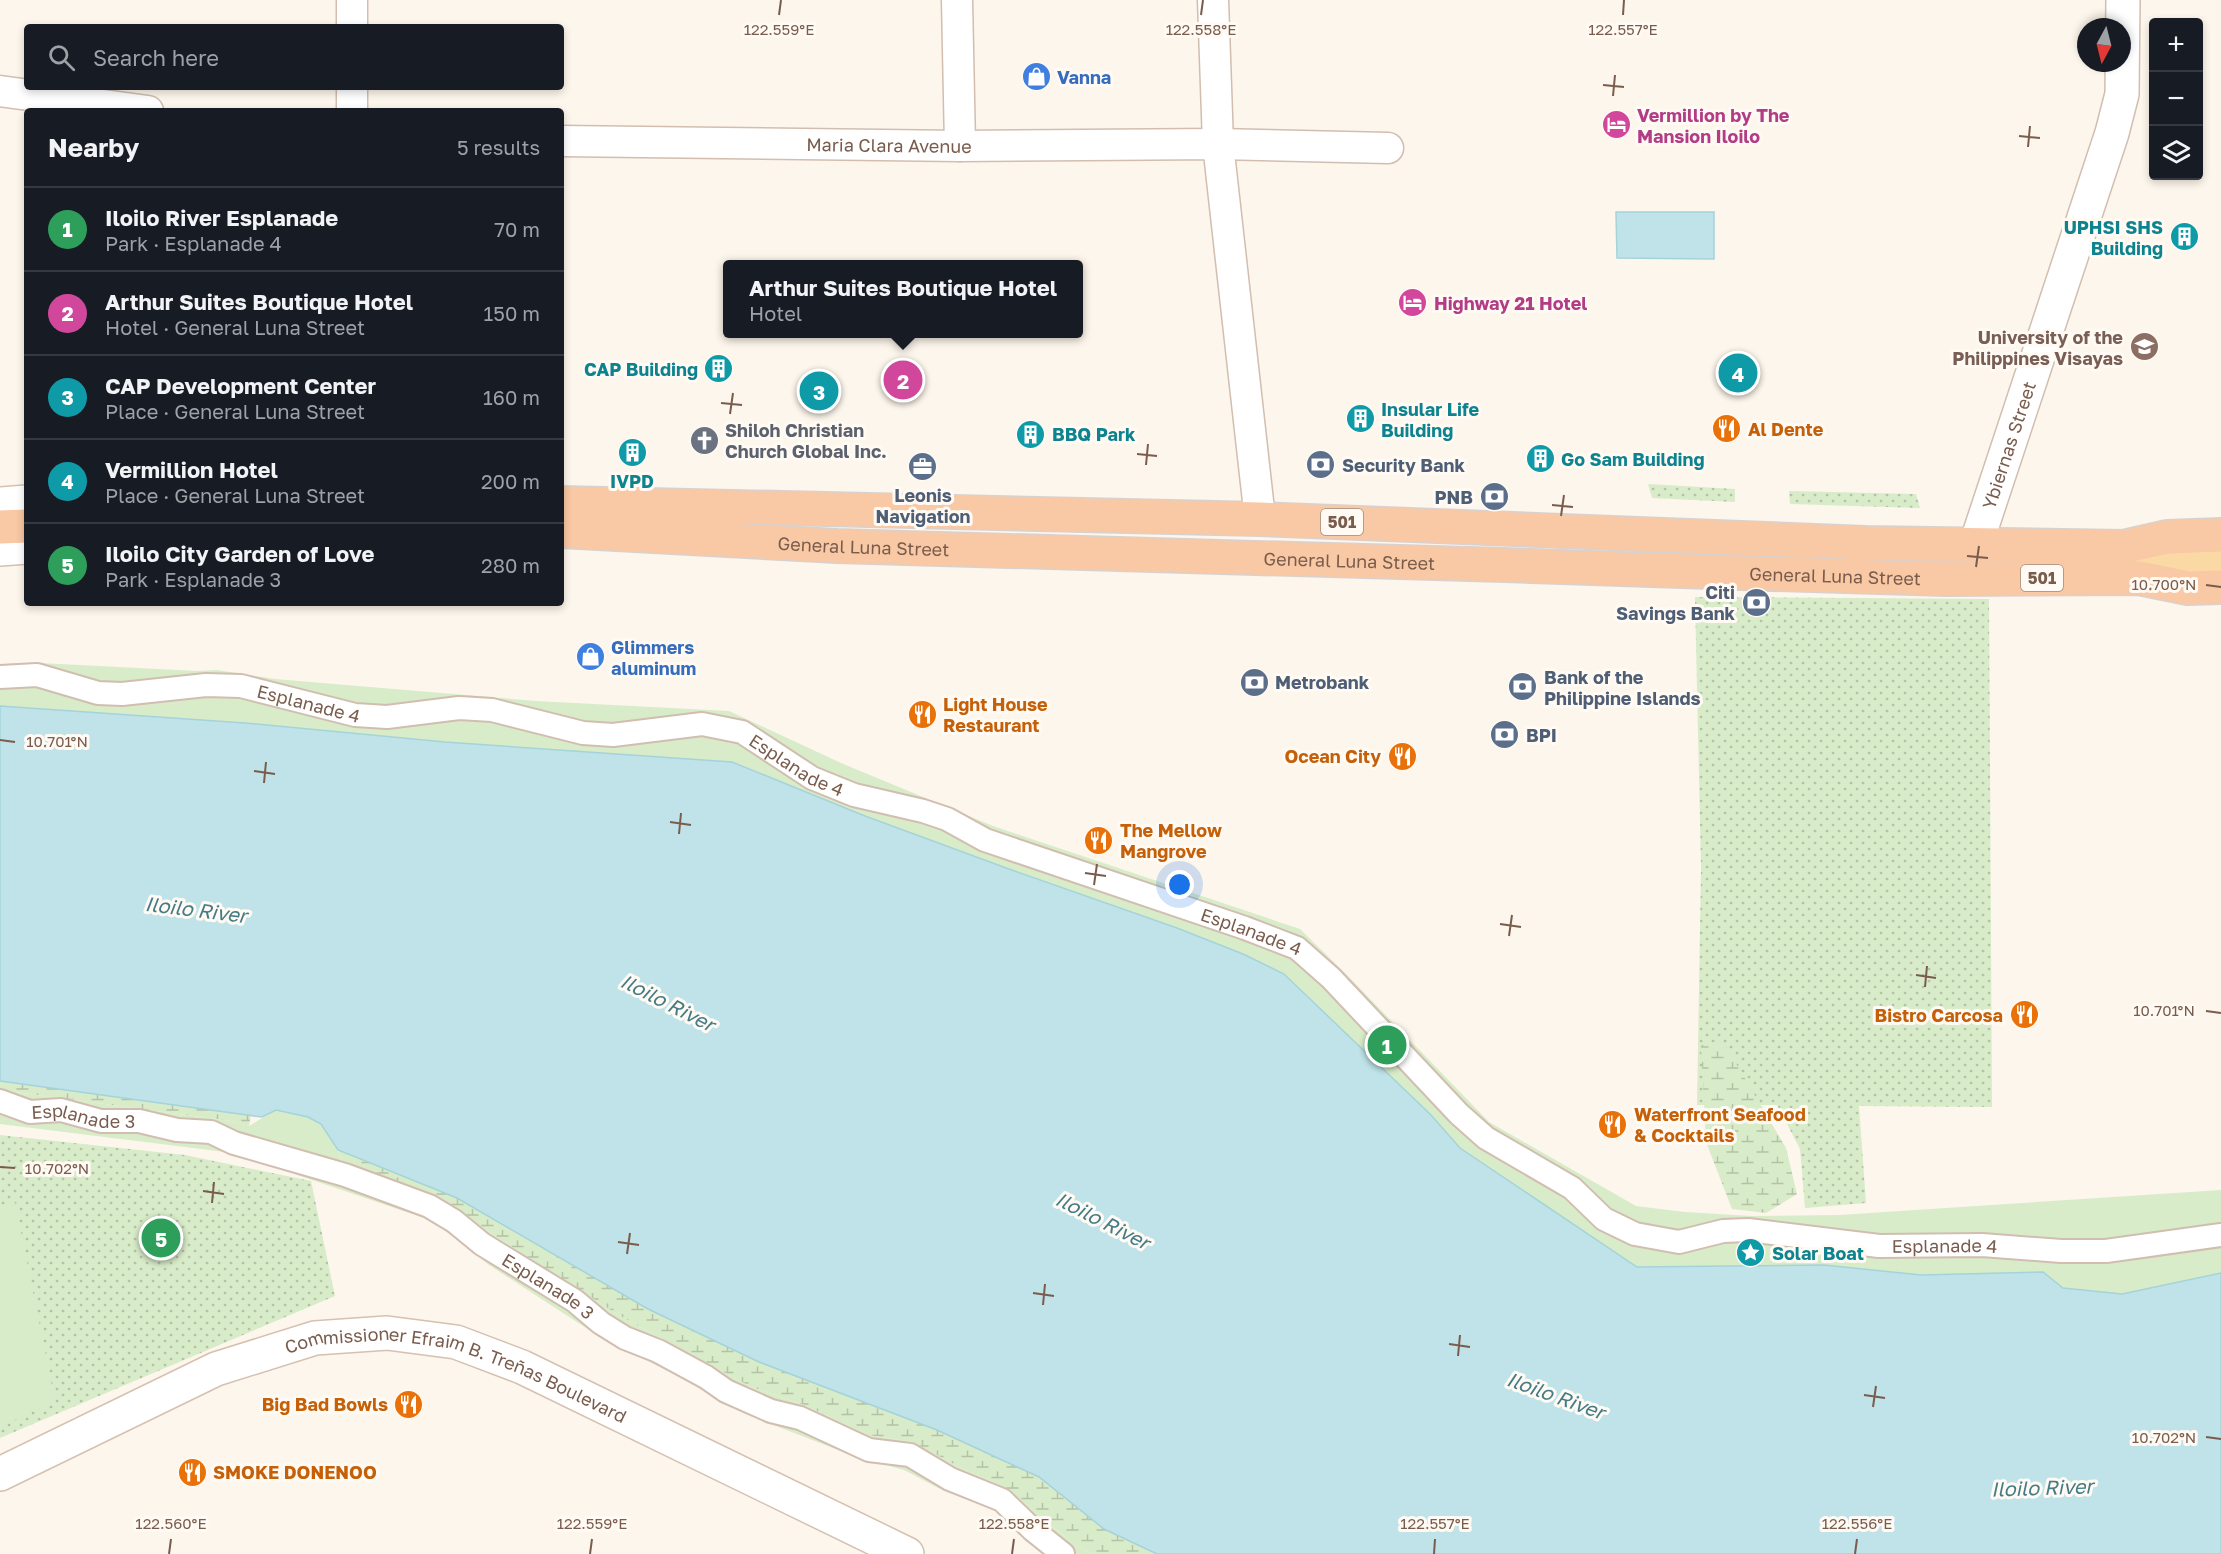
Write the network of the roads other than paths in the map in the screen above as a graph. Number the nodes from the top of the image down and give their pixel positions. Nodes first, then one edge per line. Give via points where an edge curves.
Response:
1 (352, 0) edge
2 (957, 0) edge
3 (1213, 0) edge
4 (2123, 0) edge
5 (352, 24) edge
6 (352, 90) edge
7 (0, 91) edge
8 (126, 108) edge
9 (352, 108) edge
10 (564, 141) edge
11 (1218, 144) junction
12 (960, 146) junction
13 (1388, 148) dead end
14 (24, 502) edge
15 (564, 503) edge
16 (0, 504) edge
17 (1162, 517) junction
18 (1260, 519) junction
19 (24, 526) edge
20 (0, 527) edge
21 (564, 531) edge
22 (2221, 535) edge
23 (1976, 544) junction
24 (24, 548) edge
25 (2123, 548) junction
26 (0, 549) edge
27 (1160, 554) junction
28 (2169, 562) junction
29 (2221, 562) edge
30 (2139, 578) junction
31 (2221, 586) edge
32 (0, 677) edge
33 (0, 1101) edge
34 (2221, 1235) edge
35 (0, 1473) edge
36 (907, 1554) edge
37 (1063, 1554) edge

1 - 5 street
2 - 12 street
3 - 11 street
4 - 23 main road, Ybiernas Street via 2122,94 2112,133
6 - 9 street
7 - 8 street
10 - 12 street, Maria Clara Avenue
11 - 12 street, Maria Clara Avenue
11 - 13 street, Maria Clara Avenue
11 - 18 street
14 - 16 main road
15 - 17 highway, General Luna Street / 501
17 - 18 highway, General Luna Street / 501
17 - 27 highway
18 - 23 highway, General Luna Street / 501
19 - 20 highway
21 - 27 highway, General Luna Street / 501 via 837,546
22 - 25 highway, General Luna Street via 2167,537
23 - 25 highway, General Luna Street / 501
24 - 26 main road
25 - 28 main road, General Luna Street / 501
27 - 30 highway, General Luna Street / 501 via 1946,579
28 - 29 main road, 501
28 - 30 main road, General Luna Street / 501
30 - 31 highway, General Luna Street via 2188,588
32 - 34 street, Esplanade 4 via 37,675 98,693 122,694 206,685 241,686 355,715 387,717 459,708 492,710 583,733 613,735 702,724 742,732 812,778 854,795 947,819 986,840 1297,948 1486,1138 1572,1188 1604,1218 1652,1239 1679,1242 1723,1231 1748,1230 1889,1247 1982,1245 2106,1251
33 - 37 street, Esplanade 3 via 30,1112 61,1110 101,1121 139,1121 177,1130 211,1132 234,1143 345,1175 429,1206 625,1338 658,1351 726,1391 771,1411 800,1418 869,1450 910,1455 950,1479 1002,1500
35 - 36 main road, Commissioner Efraim B. Treñas Boulevard via 216,1369 315,1338 387,1333 456,1342 522,1366

